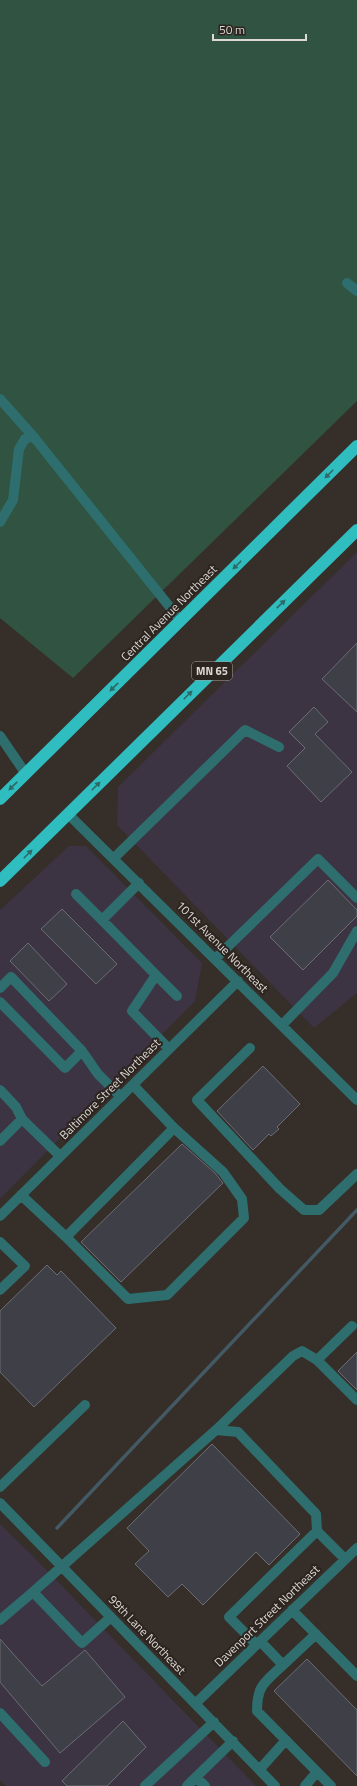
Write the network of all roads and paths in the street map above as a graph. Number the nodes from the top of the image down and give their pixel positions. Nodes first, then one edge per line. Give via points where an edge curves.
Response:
1 (347, 282) dead end
2 (357, 291) edge
3 (0, 399) edge
4 (33, 436) junction
5 (357, 446) edge
6 (0, 522) edge
7 (357, 530) edge
8 (181, 621) junction
9 (0, 736) edge
10 (279, 747) dead end
11 (26, 774) junction
12 (0, 799) edge
13 (68, 814) junction
14 (114, 858) junction
15 (0, 881) edge
16 (139, 883) junction
17 (76, 894) dead end
18 (357, 898) edge
19 (102, 920) junction
20 (357, 931) edge
21 (215, 959) junction
22 (156, 975) junction
23 (238, 981) junction
24 (0, 988) edge
25 (177, 996) dead end
26 (0, 1002) edge
27 (282, 1025) junction
28 (250, 1048) dead end
29 (169, 1049) junction
30 (82, 1051) junction
31 (133, 1085) junction
32 (0, 1090) edge
33 (120, 1097) junction
34 (357, 1100) edge
35 (22, 1119) junction
36 (174, 1128) junction
37 (0, 1141) edge
38 (60, 1156) junction
39 (357, 1174) edge
40 (21, 1195) junction
41 (0, 1216) edge
42 (66, 1237) junction
43 (0, 1242) edge
44 (0, 1290) edge
45 (352, 1326) dead end
46 (317, 1360) junction
47 (357, 1400) edge
48 (85, 1405) dead end
49 (216, 1430) junction
50 (0, 1486) edge
51 (0, 1503) edge
52 (317, 1531) junction
53 (357, 1548) edge
54 (345, 1559) junction
55 (63, 1566) junction
56 (33, 1592) junction
57 (292, 1610) junction
58 (111, 1617) junction
59 (0, 1620) edge
60 (316, 1634) junction
61 (258, 1643) junction
62 (283, 1665) junction
63 (357, 1676) edge
64 (196, 1703) junction
65 (0, 1713) edge
66 (214, 1722) junction
67 (286, 1740) junction
68 (233, 1741) junction
69 (45, 1762) dead end
70 (260, 1769) junction
71 (317, 1772) junction
72 (196, 1777) junction
73 (145, 1786) edge
74 (187, 1786) edge
75 (205, 1786) edge
76 (276, 1786) edge
77 (305, 1786) edge
78 (331, 1786) edge

1 - 2 street
3 - 4 street
4 - 6 street via 25,439 19,449 13,500
4 - 8 street
5 -> 8 highway, Central Avenue Northeast
13 -> 7 highway, MN 65
8 -> 11 highway, Central Avenue Northeast
9 - 11 street
10 - 14 street via 245,730
11 -> 12 highway, Central Avenue Northeast
13 - 14 street, 101st Avenue Northeast
15 -> 13 highway, MN 65
14 - 16 street, 101st Avenue Northeast
16 - 19 street
16 - 21 street, 101st Avenue Northeast
17 - 19 street
18 - 21 street via 318,859
19 - 22 street
20 - 27 street via 333,973
21 - 23 street, 101st Avenue Northeast
22 - 25 street
22 - 29 street via 132,1011
23 - 27 street, 101st Avenue Northeast
23 - 29 street, Baltimore Street Northeast
24 - 30 street via 10,977
26 - 30 street via 65,1068
27 - 34 street, 101st Avenue Northeast
28 - 39 street via 197,1100 280,1189 304,1210 319,1210
29 - 31 street, Baltimore Street Northeast
30 - 33 street via 98,1074
31 - 33 street, Baltimore Street Northeast
31 - 36 street
32 - 35 street via 16,1107
33 - 38 street, Baltimore Street Northeast
35 - 37 street
35 - 38 street
36 - 42 street
36 - 42 street via 223,1172 242,1199 244,1218 167,1295 128,1299
38 - 40 street, Baltimore Street Northeast
40 - 41 street, Baltimore Street Northeast
40 - 42 street
43 - 44 street via 25,1266
45 - 46 street
46 - 47 street
46 - 49 street via 302,1351 293,1356
48 - 50 street
49 - 52 street via 238,1432 316,1514
49 - 55 street
51 - 55 street, 99th Lane Northeast
52 - 54 street
52 - 61 street via 229,1617
53 - 54 street, Davenport Street Northeast
54 - 57 street, Davenport Street Northeast
55 - 56 street
55 - 58 street, 99th Lane Northeast
56 - 58 street via 82,1643
56 - 59 street
57 - 60 street
57 - 61 street, Davenport Street Northeast
58 - 64 street, 99th Lane Northeast
60 - 62 street
60 - 63 street
61 - 62 street
61 - 64 street, Davenport Street Northeast
62 - 67 street via 262,1685 257,1696 257,1704 258,1711
64 - 66 street, 99th Lane Northeast
65 - 69 street
66 - 68 street, 99th Lane Northeast
66 - 73 street
67 - 70 street
67 - 71 street
68 - 70 street, 99th Lane Northeast
68 - 72 street
70 - 76 street, 99th Lane Northeast
71 - 77 street
71 - 78 street
72 - 74 street
72 - 75 street

